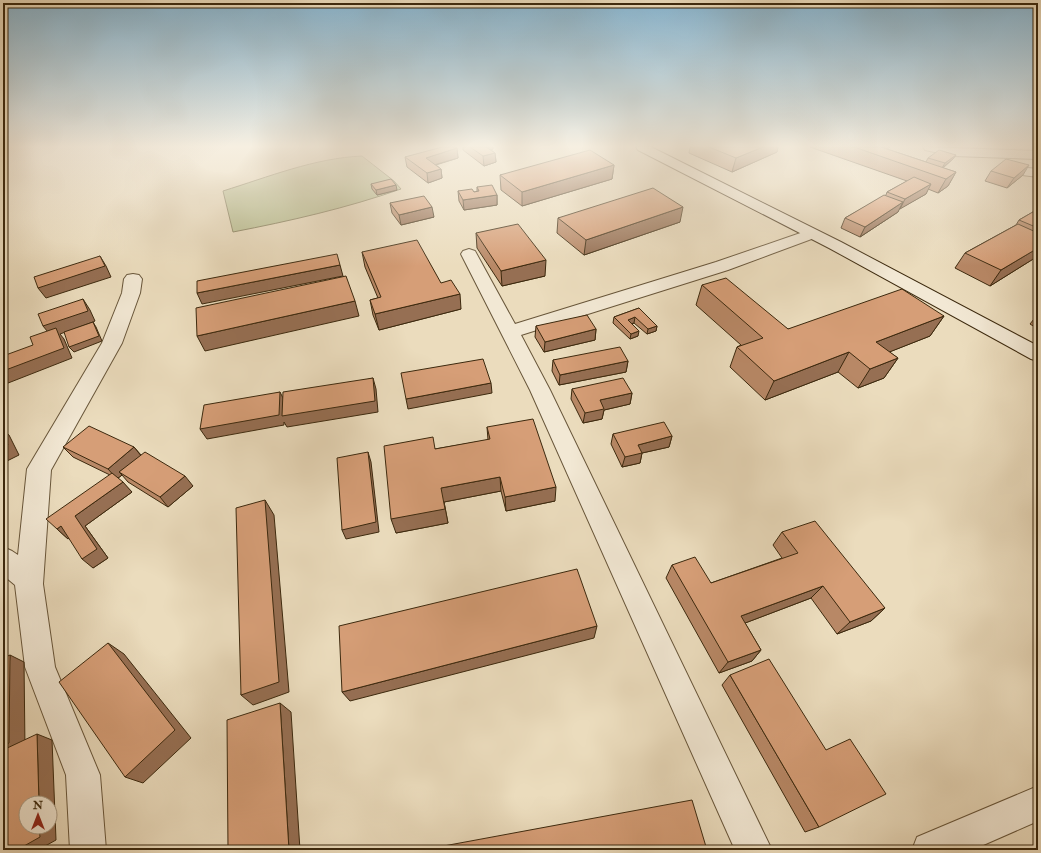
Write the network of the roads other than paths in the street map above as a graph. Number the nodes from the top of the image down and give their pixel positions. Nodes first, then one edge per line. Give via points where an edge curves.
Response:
1 (720, 187) edge
2 (812, 234) junction
3 (469, 254) dead end
4 (133, 280) dead end
5 (510, 332) junction
6 (1038, 354) edge
7 (3, 559) edge
8 (30, 580) junction
9 (1038, 803) edge
10 (88, 850) edge
11 (754, 850) edge
12 (930, 850) edge

1 - 2 street
2 - 5 street via 722,266
2 - 6 street
3 - 5 street
4 - 8 street via 131,293 112,343 39,469
5 - 11 street via 540,390
7 - 8 street
8 - 10 street via 40,667 83,775
9 - 12 street

